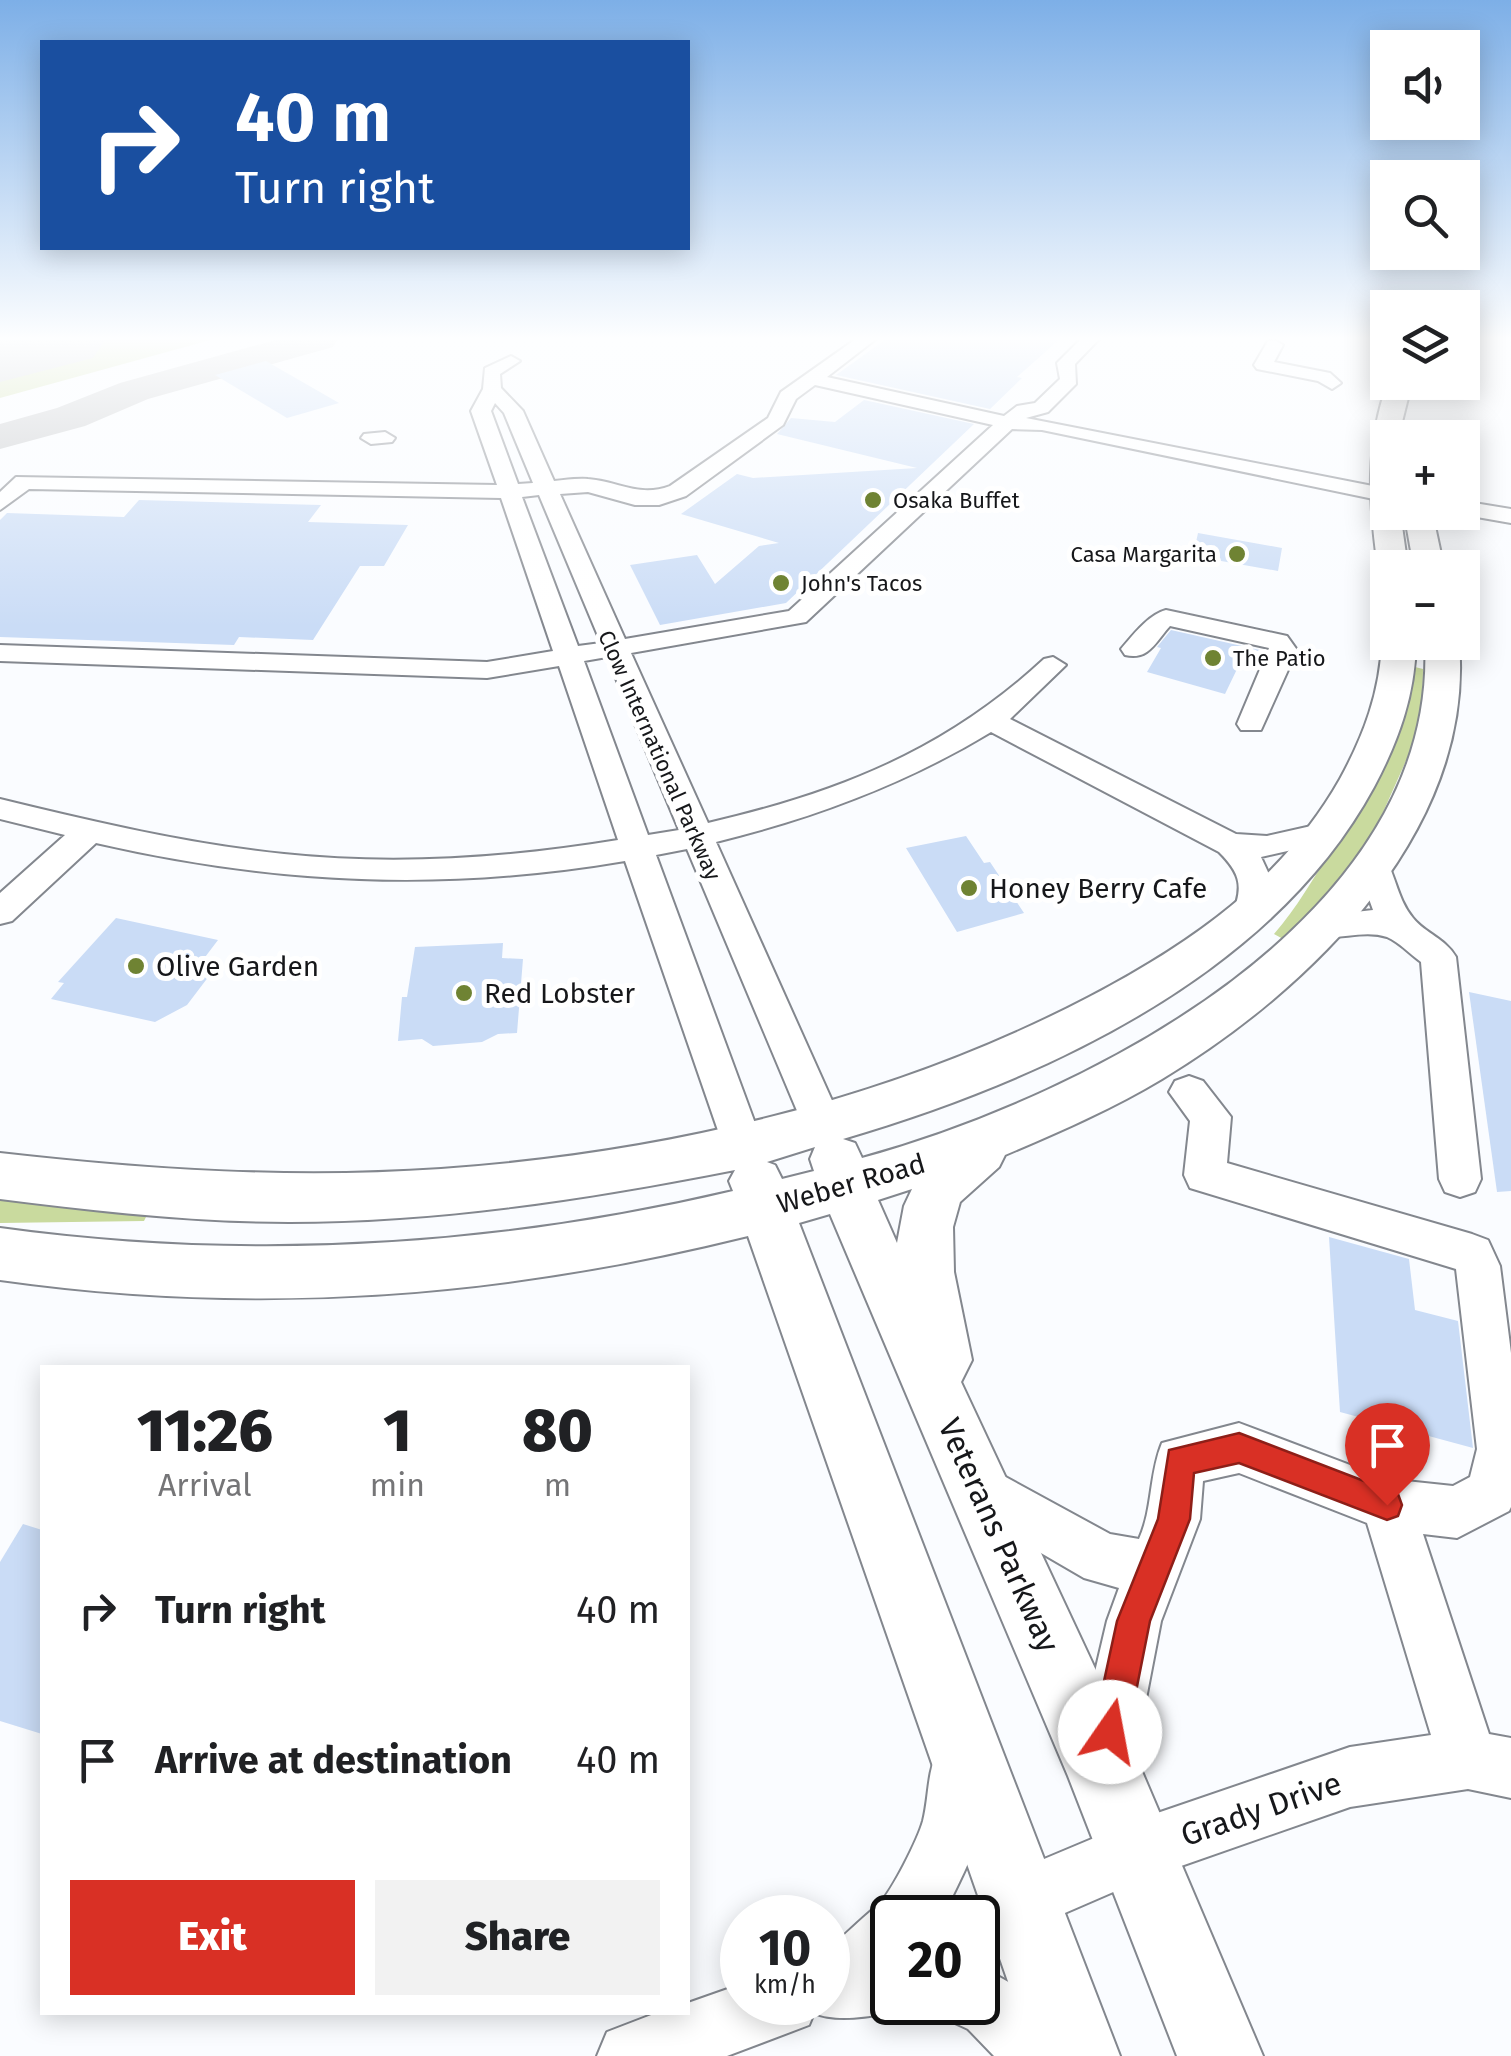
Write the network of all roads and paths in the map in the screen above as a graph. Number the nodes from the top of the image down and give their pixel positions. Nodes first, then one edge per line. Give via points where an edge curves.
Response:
1 (490, 435) edge
2 (523, 435) edge
3 (756, 435) edge
4 (995, 435) edge
5 (1047, 435) edge
6 (543, 486) junction
7 (510, 490) junction
8 (1370, 495) edge
9 (0, 503) edge
10 (1480, 511) edge
11 (1511, 516) edge
12 (613, 648) junction
13 (1134, 649) dead end
14 (0, 654) edge
15 (571, 655) junction
16 (1400, 660) edge
17 (1445, 660) edge
18 (1053, 664) dead end
19 (990, 720) junction
20 (1251, 724) dead end
21 (0, 809) edge
22 (88, 832) junction
23 (1329, 832) junction
24 (696, 835) junction
25 (1230, 844) junction
26 (639, 846) junction
27 (1373, 866) junction
28 (0, 912) edge
29 (1248, 917) junction
30 (1323, 926) junction
31 (1402, 929) junction
32 (1189, 1092) dead end
33 (823, 1125) junction
34 (998, 1137) junction
35 (743, 1145) junction
36 (0, 1176) edge
37 (1460, 1178) dead end
38 (846, 1188) junction
39 (766, 1208) junction
40 (0, 1254) edge
41 (968, 1465) junction
42 (1387, 1505) junction
43 (1154, 1568) junction
44 (961, 1731) junction
45 (1489, 1764) edge
46 (1102, 1768) junction
47 (1137, 1851) junction
48 (920, 1895) edge
49 (1022, 1900) junction
50 (870, 1953) edge
51 (850, 1974) edge
52 (1000, 2015) edge
53 (725, 2025) edge
54 (631, 2056) edge
55 (1042, 2056) edge
56 (1077, 2056) edge
57 (1220, 2056) edge

1 - 7 street, Clow International Parkway
2 - 6 street, Clow International Parkway
3 - 6 street via 658,498 589,485
4 - 12 street via 797,617
5 - 8 street via 1281,484
6 - 7 street
6 - 12 street, Clow International Parkway
7 - 9 street via 24,482
7 - 15 street, Clow International Parkway
10 - 11 street
12 - 15 street
12 - 24 street, Clow International Parkway
13 - 20 street via 1166,618 1278,642 1284,650
14 - 15 street via 487,670
15 - 26 street, Clow International Parkway
16 - 23 main road via 1382,738
17 - 27 main road, Weber Road via 1439,724 1414,797
18 - 19 street
19 - 24 street via 840,794
19 - 25 street
21 - 22 street
22 - 26 street via 192,854 395,871 546,863
22 - 28 street
23 - 25 street via 1267,847
23 - 29 main road
24 - 26 street
24 - 33 street, Clow International Parkway
25 - 29 street via 1257,879 1260,893
26 - 35 street, Clow International Parkway
27 - 30 main road, Weber Road
27 - 31 street
29 - 33 main road via 1119,1006 1002,1065
30 - 31 street via 1374,922
30 - 34 main road, Weber Road via 1192,1035
31 - 37 street via 1438,956
32 - 42 street via 1210,1117 1205,1175 1459,1247 1478,1266 1502,1448 1490,1493 1456,1512
33 - 35 main road
33 - 38 main road, Veterans Parkway
34 - 38 main road, Weber Road
34 - 41 main road via 942,1184 926,1220 925,1272
35 - 36 main road via 572,1176 329,1197 150,1192
35 - 39 main road
38 - 39 main road, Weber Road
38 - 41 main road, Veterans Parkway
39 - 40 main road, Weber Road via 614,1242 478,1262 314,1273 212,1275
39 - 44 main road
41 - 43 street via 1104,1559
41 - 46 main road, Veterans Parkway
42 - 43 street via 1239,1448 1180,1460 1174,1519
42 - 45 street
43 - 46 street via 1134,1621
44 - 48 street via 954,1827
44 - 49 main road
45 - 47 street, Grady Drive via 1350,1777
46 - 47 main road, Veterans Parkway
47 - 49 street, Grady Drive
47 - 57 main road, Veterans Parkway
49 - 56 main road
50 - 51 street
52 - 55 street
53 - 54 street

